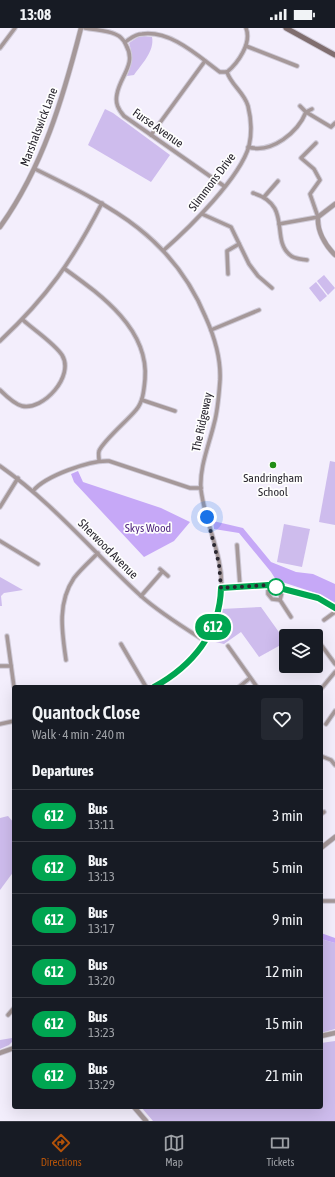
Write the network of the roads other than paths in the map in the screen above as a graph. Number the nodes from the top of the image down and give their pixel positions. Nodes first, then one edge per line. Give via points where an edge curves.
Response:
1 (15, 28) edge
2 (81, 28) edge
3 (85, 28) edge
4 (143, 28) edge
5 (246, 28) edge
6 (286, 28) edge
7 (142, 33) junction
8 (125, 42) junction
9 (246, 46) junction
10 (0, 48) edge
11 (335, 55) edge
12 (205, 61) junction
13 (297, 66) dead end
14 (227, 72) junction
15 (300, 106) dead end
16 (312, 109) dead end
17 (306, 112) junction
18 (335, 123) edge
19 (151, 135) junction
20 (316, 143) dead end
21 (248, 146) junction
22 (34, 169) junction
23 (278, 180) dead end
24 (224, 186) junction
25 (253, 193) dead end
26 (264, 197) junction
27 (102, 203) junction
28 (335, 204) edge
29 (202, 214) junction
30 (318, 217) junction
31 (279, 224) junction
32 (0, 227) edge
33 (239, 244) junction
34 (164, 250) junction
35 (335, 255) edge
36 (307, 260) dead end
37 (65, 269) junction
38 (228, 274) dead end
39 (272, 288) dead end
40 (259, 310) dead end
41 (23, 320) junction
42 (212, 330) junction
43 (0, 341) edge
44 (0, 390) edge
45 (142, 400) junction
46 (175, 411) dead end
47 (99, 460) junction
48 (0, 466) edge
49 (18, 478) junction
50 (201, 488) junction
51 (33, 491) junction
52 (0, 507) edge
53 (0, 541) edge
54 (237, 545) dead end
55 (98, 553) junction
56 (38, 564) dead end
57 (168, 576) dead end
58 (268, 585) junction
59 (240, 586) junction
60 (221, 588) junction
61 (283, 588) junction
62 (141, 596) junction
63 (280, 600) junction
64 (335, 608) edge
65 (335, 612) edge
66 (291, 617) dead end
67 (324, 620) dead end
68 (7, 636) dead end
69 (205, 641) junction
70 (121, 644) dead end
71 (228, 646) dead end
72 (323, 647) edge
73 (66, 660) dead end
74 (335, 664) edge
75 (0, 666) edge
76 (11, 666) junction
77 (335, 672) edge
78 (250, 678) junction
79 (14, 685) edge
80 (145, 685) edge
81 (157, 685) edge
82 (241, 685) edge
83 (255, 685) edge
84 (323, 687) edge
85 (335, 711) edge
86 (12, 721) edge
87 (0, 724) edge
88 (326, 724) dead end
89 (323, 757) edge
90 (335, 765) edge
91 (335, 837) edge
92 (323, 846) edge
93 (323, 901) edge
94 (335, 901) edge
95 (12, 1010) edge
96 (8, 1015) dead end
97 (335, 1033) edge
98 (323, 1036) edge
99 (12, 1049) edge
100 (0, 1053) edge
101 (136, 1109) edge
102 (146, 1121) edge

1 - 10 street
2 - 22 street, Marshalswick Lane via 59,106
3 - 8 street via 110,32
4 - 7 street
5 - 9 street
6 - 11 main road
7 - 8 street
7 - 12 street via 168,38
8 - 19 street, Furse Avenue via 130,66 117,93 118,109
9 - 13 street
9 - 14 street
12 - 14 street via 220,72
12 - 19 street
14 - 21 street, Slimmons Drive via 229,79 247,104 250,131
15 - 17 street
16 - 17 street
17 - 18 street via 331,127
17 - 21 street via 302,123 283,140 255,149
19 - 24 street, Furse Avenue
20 - 30 street via 301,158 318,174 320,180 310,194
21 - 24 street, Slimmons Drive via 236,170
22 - 27 street, The Ridgeway
22 - 32 street, Marshalswick Lane via 19,199
23 - 26 street
24 - 29 street, Slimmons Drive
25 - 26 street
26 - 31 street via 274,206
27 - 34 street, The Ridgeway via 148,234
27 - 37 street
28 - 30 street
29 - 33 street via 231,227
29 - 34 street, Slimmons Drive
30 - 31 street
30 - 35 street via 321,233
31 - 36 street via 285,249 294,257
33 - 38 street via 227,251
33 - 39 street via 249,264
34 - 42 street, The Ridgeway via 191,287
37 - 41 street
37 - 45 street via 108,303 133,331 144,355 146,369
40 - 42 street
41 - 43 street
41 - 44 street via 62,355 66,371 61,382 40,405 17,405
42 - 50 street, The Ridgeway via 220,377 217,411 203,467
45 - 46 street
45 - 47 street via 100,450
47 - 50 street via 109,460 190,488
47 - 51 street via 67,471 44,482
48 - 49 street, Sherwood Avenue
49 - 51 street, Sherwood Avenue
49 - 52 street
50 - 60 street, The Ridgeway via 219,564
51 - 55 street, Sherwood Avenue
53 - 56 street
54 - 59 street
55 - 62 street, Sherwood Avenue
55 - 73 street via 75,577 67,590 62,620
57 - 62 street via 161,571
58 - 59 street
58 - 61 street
58 - 63 street via 269,597
59 - 60 street
60 - 69 street, The Ridgeway via 219,611
61 - 63 street
61 - 64 street via 318,598
62 - 69 street, Sherwood Avenue
63 - 66 street
65 - 67 street
68 - 76 street
69 - 81 street, The Ridgeway via 176,673
70 - 80 street via 122,650
71 - 78 street
72 - 74 street
75 - 76 street
76 - 79 street
77 - 84 street
78 - 82 street
78 - 83 street
85 - 88 street
86 - 87 street
89 - 90 street
91 - 92 street
93 - 94 street
95 - 96 street
97 - 98 street
99 - 100 street
101 - 102 street

